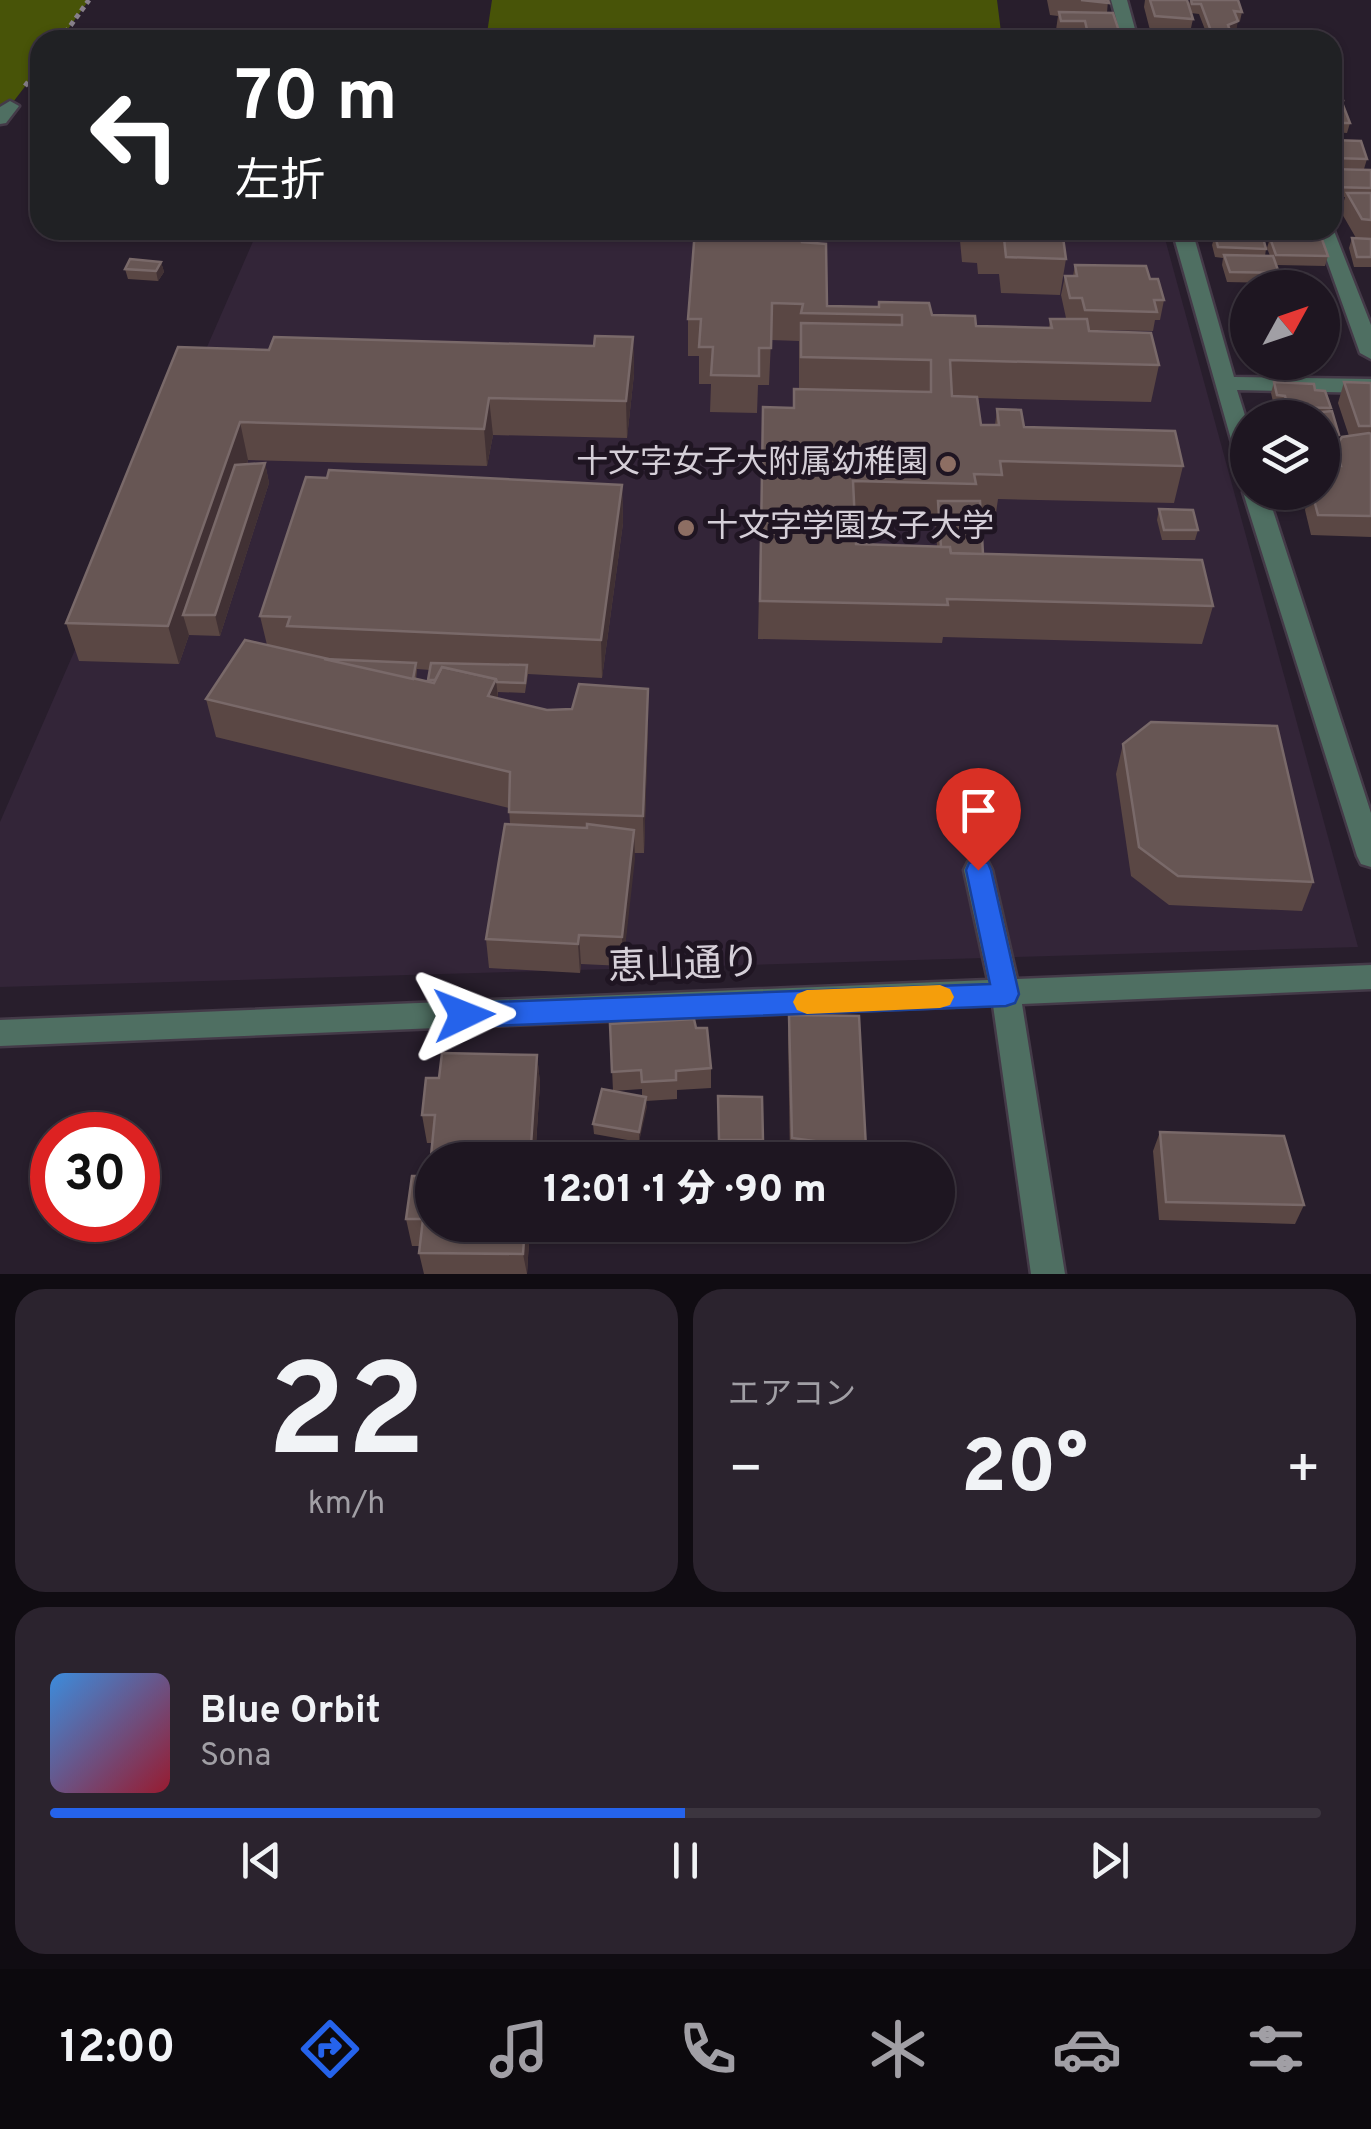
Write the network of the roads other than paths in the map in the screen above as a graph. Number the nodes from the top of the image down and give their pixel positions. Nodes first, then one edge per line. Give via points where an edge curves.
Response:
1 (1119, 0) edge
2 (1127, 30) edge
3 (0, 106) edge
4 (0, 119) edge
5 (1185, 240) edge
6 (1330, 240) edge
7 (1371, 353) edge
8 (1225, 384) junction
9 (1371, 386) edge
10 (1230, 402) edge
11 (1261, 510) edge
12 (1371, 856) edge
13 (978, 870) dead end
14 (1371, 977) edge
15 (1006, 994) junction
16 (0, 1033) edge
17 (1048, 1274) edge

1 - 2 street
3 - 4 street via 10,106
5 - 8 street
6 - 7 street
8 - 9 street
8 - 10 street
11 - 12 street
13 - 15 street
14 - 15 street, 恵山通り
15 - 16 street, 恵山通り
15 - 17 street

